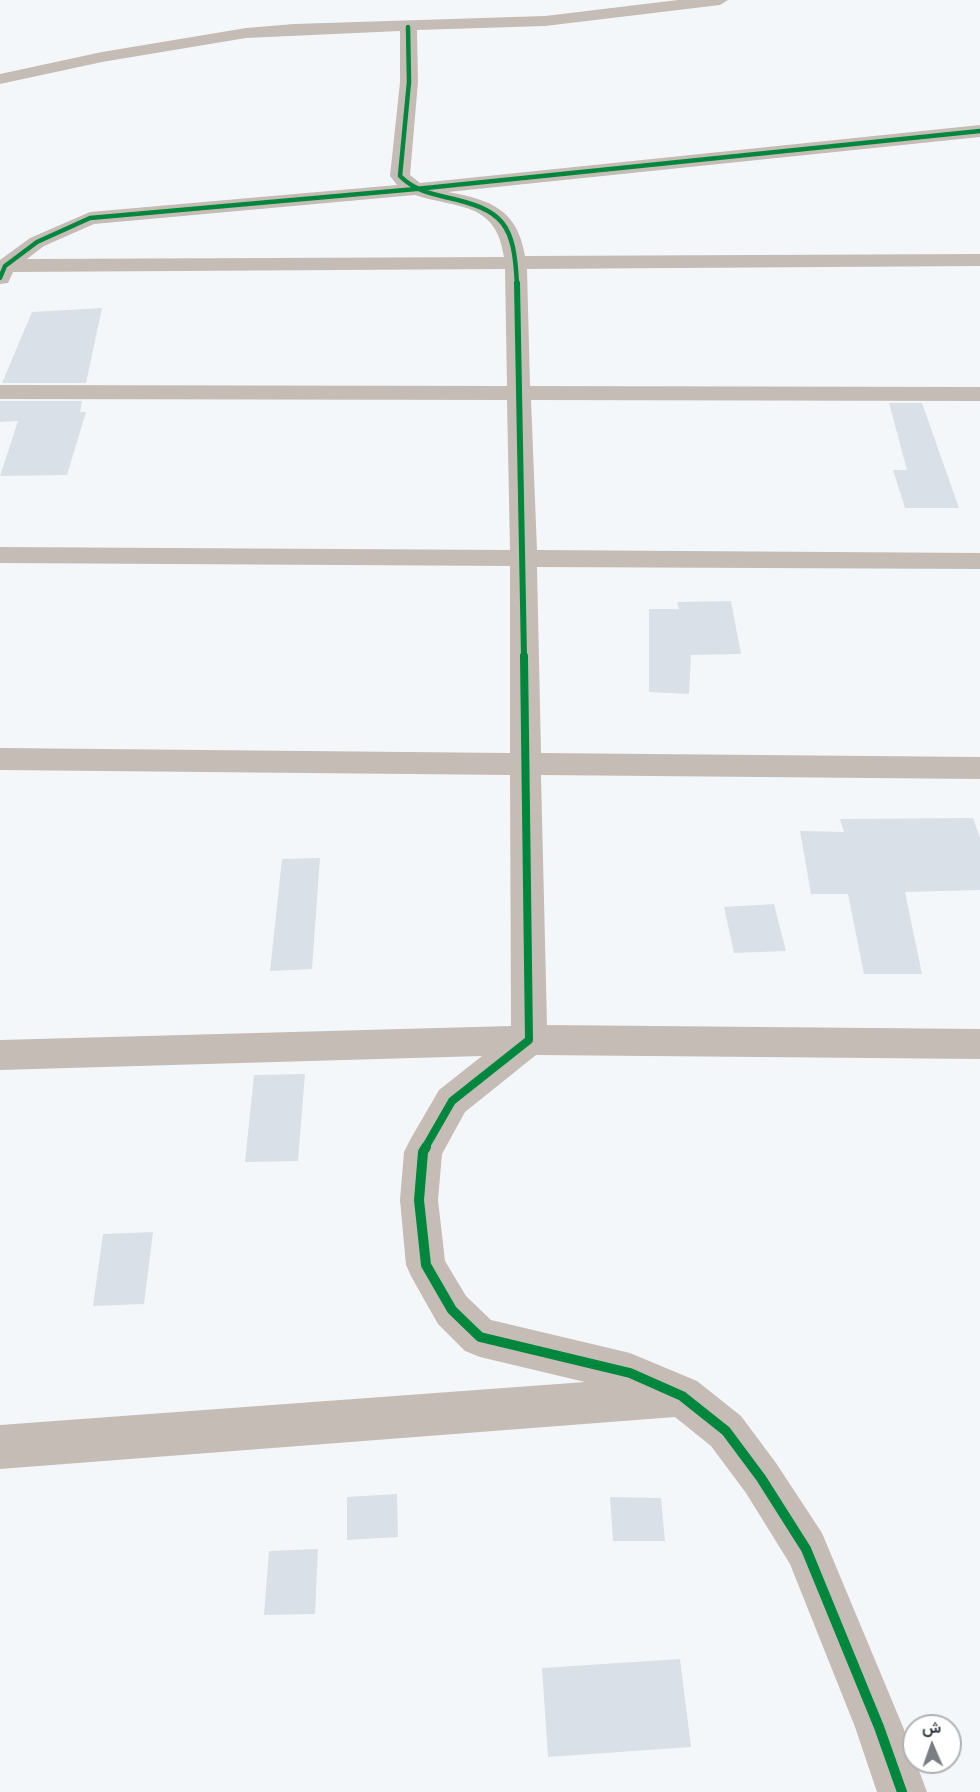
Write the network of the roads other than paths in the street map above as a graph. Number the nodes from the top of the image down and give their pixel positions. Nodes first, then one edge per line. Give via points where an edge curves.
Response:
1 (720, 0) edge
2 (408, 27) junction
3 (0, 79) edge
4 (980, 131) edge
5 (416, 189) junction
6 (980, 260) edge
7 (516, 262) junction
8 (3, 272) edge
9 (0, 392) edge
10 (518, 394) junction
11 (980, 394) edge
12 (0, 555) edge
13 (524, 557) junction
14 (980, 561) edge
15 (0, 759) edge
16 (526, 763) junction
17 (980, 768) edge
18 (529, 1040) junction
19 (977, 1048) edge
20 (0, 1055) edge
21 (682, 1396) junction
22 (0, 1447) edge
23 (902, 1792) edge

1 - 2 street via 545,21
2 - 3 street via 294,29 217,37
2 - 5 street via 409,82 400,176
4 - 5 street
5 - 7 street via 491,212 511,236
5 - 8 street via 90,218 37,242
6 - 7 street
7 - 8 street
7 - 10 street
9 - 10 street
10 - 11 street
10 - 13 street
12 - 13 street
13 - 14 street
13 - 16 street
15 - 16 street
16 - 17 street
16 - 18 street
18 - 19 street
18 - 20 street
18 - 21 street via 452,1101 423,1152 419,1200 426,1265 452,1310 480,1337 630,1373
21 - 22 street
21 - 23 street via 726,1431 806,1549

